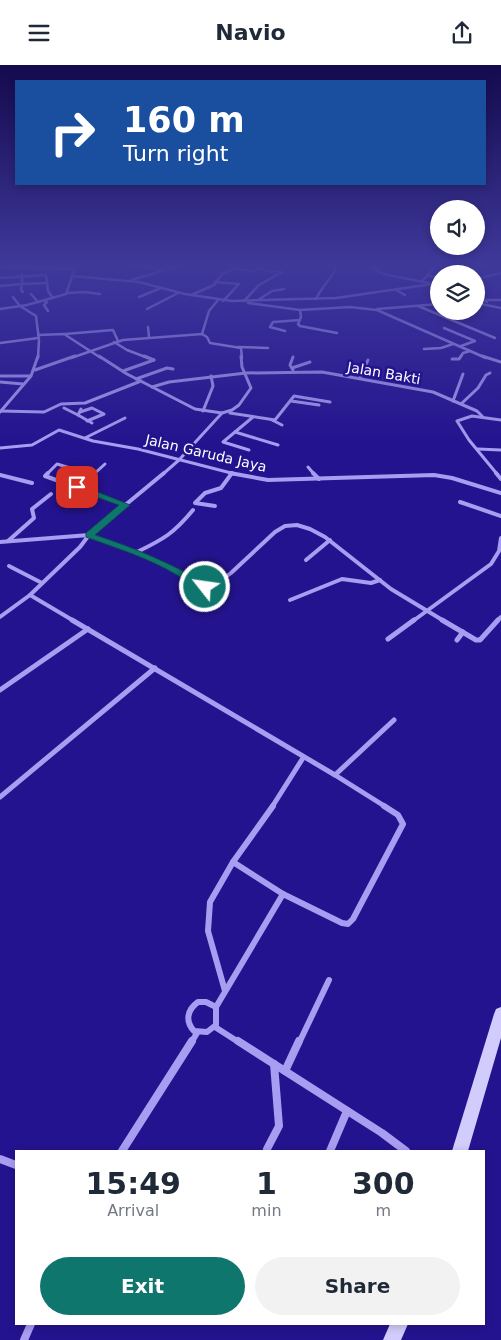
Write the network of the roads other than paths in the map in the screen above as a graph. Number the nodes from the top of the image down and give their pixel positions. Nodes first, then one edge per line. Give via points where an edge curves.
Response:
1 (37, 324) edge
2 (205, 324) edge
3 (273, 324) edge
4 (299, 324) edge
5 (410, 324) edge
6 (462, 324) edge
7 (148, 327) dead end
8 (444, 329) dead end
9 (285, 331) dead end
10 (337, 333) dead end
11 (64, 334) junction
12 (202, 334) junction
13 (38, 336) junction
14 (149, 337) junction
15 (494, 338) dead end
16 (120, 340) junction
17 (114, 342) junction
18 (0, 343) edge
19 (453, 343) junction
20 (460, 346) junction
21 (120, 347) junction
22 (238, 347) junction
23 (268, 347) dead end
24 (424, 349) dead end
25 (90, 351) junction
26 (471, 351) junction
27 (293, 357) dead end
28 (452, 359) dead end
29 (368, 360) dead end
30 (310, 362) dead end
31 (501, 362) edge
32 (173, 369) dead end
33 (293, 369) junction
34 (35, 370) junction
35 (123, 371) junction
36 (246, 373) junction
37 (490, 373) dead end
38 (0, 375) edge
39 (463, 375) dead end
40 (30, 376) junction
41 (211, 376) junction
42 (360, 378) junction
43 (136, 379) junction
44 (142, 381) junction
45 (0, 382) edge
46 (23, 384) junction
47 (152, 387) junction
48 (291, 401) junction
49 (453, 401) junction
50 (330, 402) dead end
51 (81, 404) junction
52 (461, 404) junction
53 (319, 405) dead end
54 (2, 407) edge
55 (64, 408) dead end
56 (203, 411) junction
57 (0, 412) edge
58 (79, 413) junction
59 (222, 413) junction
60 (230, 413) junction
61 (482, 415) junction
62 (253, 417) junction
63 (125, 418) dead end
64 (272, 420) junction
65 (501, 420) edge
66 (282, 425) dead end
67 (235, 432) junction
68 (85, 438) junction
69 (278, 445) dead end
70 (0, 448) edge
71 (478, 449) junction
72 (249, 450) dead end
73 (501, 450) edge
74 (179, 460) junction
75 (105, 464) dead end
76 (308, 467) dead end
77 (232, 473) junction
78 (0, 475) edge
79 (500, 477) edge
80 (318, 479) junction
81 (32, 483) dead end
82 (501, 493) edge
83 (51, 494) dead end
84 (460, 502) dead end
85 (125, 505) junction
86 (215, 506) dead end
87 (193, 510) dead end
88 (501, 516) edge
89 (89, 535) junction
90 (501, 538) edge
91 (330, 540) junction
92 (0, 542) edge
93 (8, 542) junction
94 (137, 552) junction
95 (306, 560) dead end
96 (9, 566) dead end
97 (380, 580) junction
98 (42, 583) junction
99 (30, 595) junction
100 (290, 600) dead end
101 (427, 611) junction
102 (0, 617) edge
103 (501, 617) edge
104 (88, 629) junction
105 (463, 632) junction
106 (388, 639) dead end
107 (457, 640) dead end
108 (155, 668) junction
109 (0, 690) edge
110 (394, 720) dead end
111 (302, 758) junction
112 (334, 775) junction
113 (0, 797) edge
114 (233, 862) junction
115 (283, 894) junction
116 (329, 980) dead end
117 (225, 991) junction
118 (216, 1007) junction
119 (501, 1014) edge
120 (215, 1027) junction
121 (198, 1033) junction
122 (274, 1064) junction
123 (284, 1071) junction
124 (347, 1111) junction
125 (267, 1149) dead end
126 (123, 1150) edge
127 (330, 1150) edge
128 (405, 1150) edge
129 (460, 1150) edge
130 (0, 1159) edge
131 (15, 1165) edge
132 (31, 1325) edge
133 (399, 1325) edge
134 (24, 1340) edge
135 (392, 1340) edge

1 - 13 street
2 - 12 street
3 - 9 street via 270,327
4 - 10 street
5 - 19 street
6 - 15 street
7 - 14 street
8 - 20 street via 475,341
11 - 13 street
11 - 16 street via 113,330
11 - 25 street
12 - 14 street
12 - 22 street via 210,343
13 - 18 street
13 - 34 street
14 - 16 street
16 - 17 street
16 - 21 street via 128,345
17 - 21 street
17 - 25 street
19 - 20 street
19 - 24 street
20 - 26 street
21 - 35 street via 154,360
22 - 23 street
22 - 36 street via 241,348 242,367
25 - 34 street
25 - 35 street
26 - 28 street via 463,353 459,359
26 - 31 street
27 - 33 street via 290,365
29 - 42 street
30 - 33 street
32 - 43 street via 167,368
33 - 36 street, Jalan Bakti
33 - 42 street, Jalan Bakti
34 - 40 street
35 - 43 street
36 - 41 street, Jalan Bakti
36 - 60 street via 251,388
37 - 52 street
38 - 40 street
39 - 49 street
40 - 46 street
41 - 47 street, Jalan Bakti
41 - 56 street via 213,386
42 - 49 street, Jalan Bakti via 432,392
43 - 44 street
44 - 47 street
44 - 51 street
45 - 46 street
46 - 54 street
47 - 56 street
48 - 50 street via 292,397 298,397
48 - 53 street
48 - 64 street via 278,418
49 - 52 street, Jalan Bakti
51 - 57 street via 61,404 40,413
51 - 58 street
52 - 61 street, Jalan Bakti
54 - 57 street
55 - 58 street
56 - 59 street
58 - 58 street via 90,422 104,414 92,408
59 - 60 street
59 - 74 street
60 - 62 street
61 - 65 street
61 - 71 street via 457,421 457,427
62 - 64 street
62 - 67 street
63 - 68 street
64 - 66 street
67 - 69 street
67 - 72 street via 224,443
68 - 70 street, Jalan Garuda Jaya via 58,429 32,445
68 - 74 street, Jalan Garuda Jaya
71 - 73 street
71 - 79 street
74 - 77 street, Jalan Garuda Jaya
74 - 85 street
75 - 85 street via 94,475 57,464 45,476
76 - 80 street
77 - 80 street, Jalan Garuda Jaya via 268,480
77 - 86 street via 221,488 205,493 195,503
78 - 81 street
80 - 82 street, Jalan Garuda Jaya via 434,475
83 - 93 street via 32,509 34,518
84 - 88 street
85 - 89 street
87 - 94 street via 176,530
89 - 93 street
89 - 94 street
89 - 98 street
90 - 101 street via 499,551 491,564
91 - 94 street via 314,531 286,525 212,587 205,587
91 - 95 street
91 - 97 street
92 - 93 street
96 - 98 street
97 - 100 street via 371,583 342,579
97 - 101 street
98 - 99 street
99 - 102 street
99 - 104 street
101 - 105 street
101 - 106 street
103 - 105 street via 480,640
104 - 108 street
104 - 109 street
105 - 107 street
108 - 111 street
108 - 113 street
110 - 112 street
111 - 112 street
111 - 114 street
112 - 115 street via 398,815 403,824 348,924
114 - 115 street
114 - 117 street via 210,902 208,931
115 - 117 street
116 - 123 street
117 - 118 street
118 - 120 street
118 - 121 street via 208,1001 198,1001 190,1007 187,1017 190,1027
119 - 129 street
120 - 121 street via 207,1033
120 - 122 street
121 - 126 street
122 - 123 street
122 - 125 street via 279,1126
123 - 124 street
124 - 127 street
124 - 128 street
130 - 131 street
132 - 134 street
133 - 135 street

